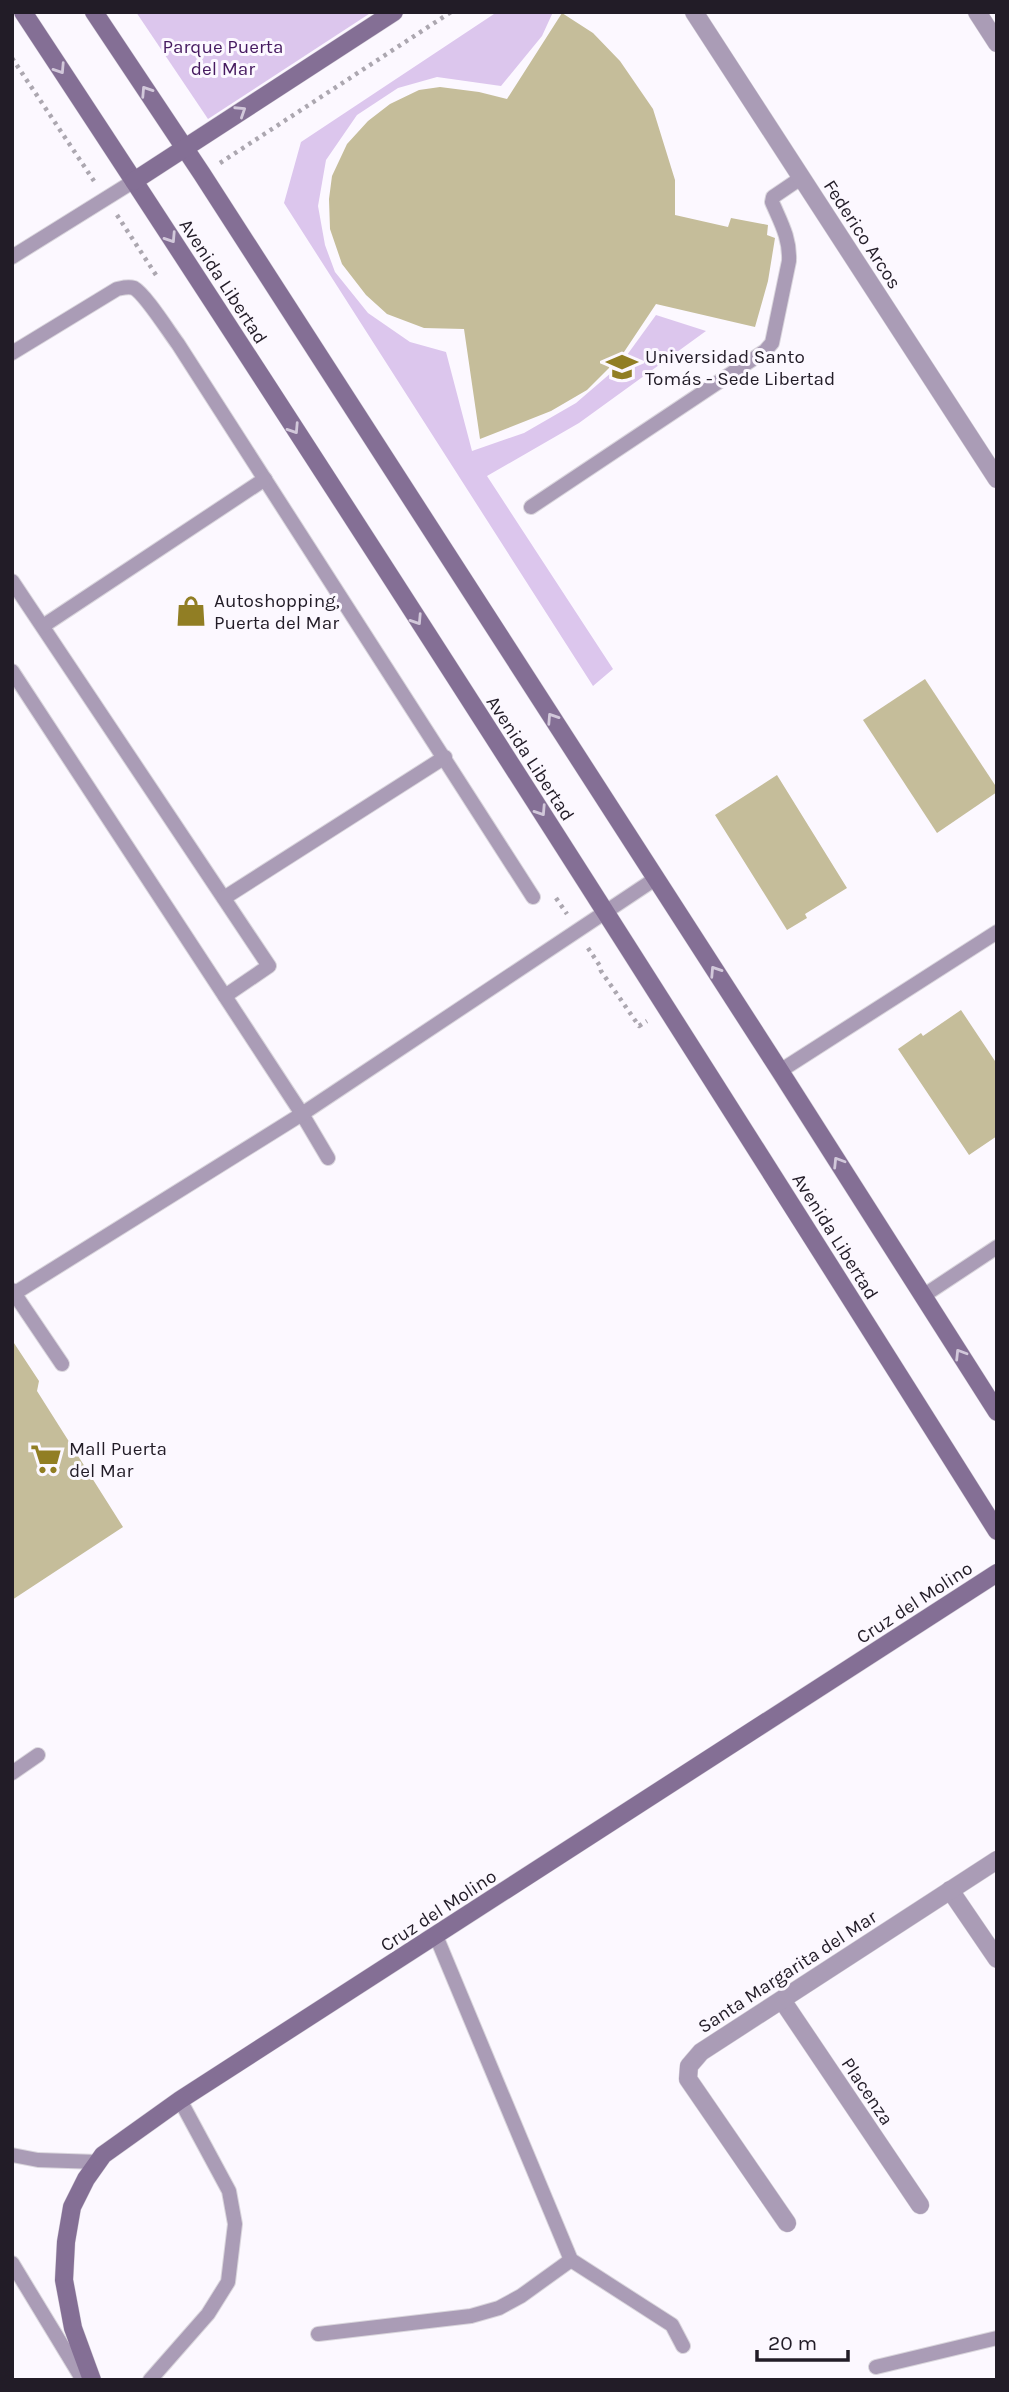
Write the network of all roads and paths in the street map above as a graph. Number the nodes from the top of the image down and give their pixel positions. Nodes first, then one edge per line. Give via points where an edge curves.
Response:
1 (23, 12) edge
2 (94, 12) edge
3 (394, 12) edge
4 (451, 12) edge
5 (694, 12) edge
6 (977, 12) edge
7 (997, 43) edge
8 (12, 58) edge
9 (184, 148) junction
10 (202, 174) junction
11 (801, 178) junction
12 (134, 181) junction
13 (105, 198) junction
14 (12, 257) edge
15 (12, 354) edge
16 (265, 479) junction
17 (997, 479) edge
18 (531, 507) dead end
19 (12, 580) edge
20 (43, 626) junction
21 (12, 671) edge
22 (445, 757) junction
23 (655, 879) junction
24 (533, 897) dead end
25 (224, 898) junction
26 (606, 912) junction
27 (997, 932) edge
28 (601, 971) dead end
29 (225, 996) junction
30 (639, 1026) dead end
31 (780, 1071) junction
32 (302, 1114) junction
33 (328, 1158) dead end
34 (997, 1247) edge
35 (13, 1292) edge
36 (923, 1296) junction
37 (62, 1364) dead end
38 (997, 1412) edge
39 (997, 1531) edge
40 (997, 1573) edge
41 (38, 1755) dead end
42 (12, 1773) edge
43 (997, 1860) edge
44 (950, 1891) junction
45 (436, 1936) junction
46 (997, 1959) edge
47 (782, 2000) junction
48 (180, 2101) junction
49 (12, 2155) edge
50 (98, 2162) junction
51 (920, 2205) dead end
52 (787, 2223) dead end
53 (571, 2260) junction
54 (12, 2263) edge
55 (318, 2334) dead end
56 (997, 2338) edge
57 (683, 2346) dead end
58 (876, 2367) dead end
59 (83, 2380) edge
60 (92, 2380) edge
61 (150, 2380) edge

1 -> 12 street, Avenida Libertad
9 -> 2 street, Avenida Libertad
9 -> 3 street
4 - 10 path
5 - 11 street, Federico Arcos
6 - 7 street
8 - 13 path
9 - 10 street, Avenida Libertad
9 - 12 street
23 -> 10 street, Avenida Libertad
11 - 17 street, Federico Arcos
11 - 18 lane via 772,202 787,233 789,261 772,343
12 - 13 lane
12 -> 26 street, Avenida Libertad
13 - 14 lane
15 - 16 lane via 117,289 134,288 178,344
16 - 20 lane
16 - 22 lane
19 - 20 lane
20 - 25 lane
21 - 29 lane
22 - 24 lane
22 - 25 lane
23 - 26 lane
31 -> 23 street, Avenida Libertad
25 - 29 lane via 269,966
26 - 32 lane
26 - 39 street, Avenida Libertad
27 - 31 lane
28 - 30 path
29 - 32 lane
36 -> 31 street, Avenida Libertad
32 - 33 lane
32 - 35 lane
34 - 36 lane
35 - 37 lane
38 -> 36 street, Avenida Libertad
40 - 45 street, Cruz del Molino
41 - 42 lane
43 - 44 street, Santa Margarita del Mar
44 - 46 street
44 - 47 street, Santa Margarita del Mar
45 - 48 street, Cruz del Molino
45 - 53 lane
47 - 51 street, Placenza
47 - 52 street, Santa Margarita del Mar via 701,2052 689,2066 688,2079
48 - 50 street, Cruz del Molino
48 - 61 lane via 229,2191 235,2224 228,2282 208,2314
49 - 50 lane
50 - 60 street, Cruz del Molino via 72,2207 64,2280 73,2328
53 - 55 lane via 499,2308 471,2316
53 - 57 lane via 672,2325
54 - 59 lane
56 - 58 lane

